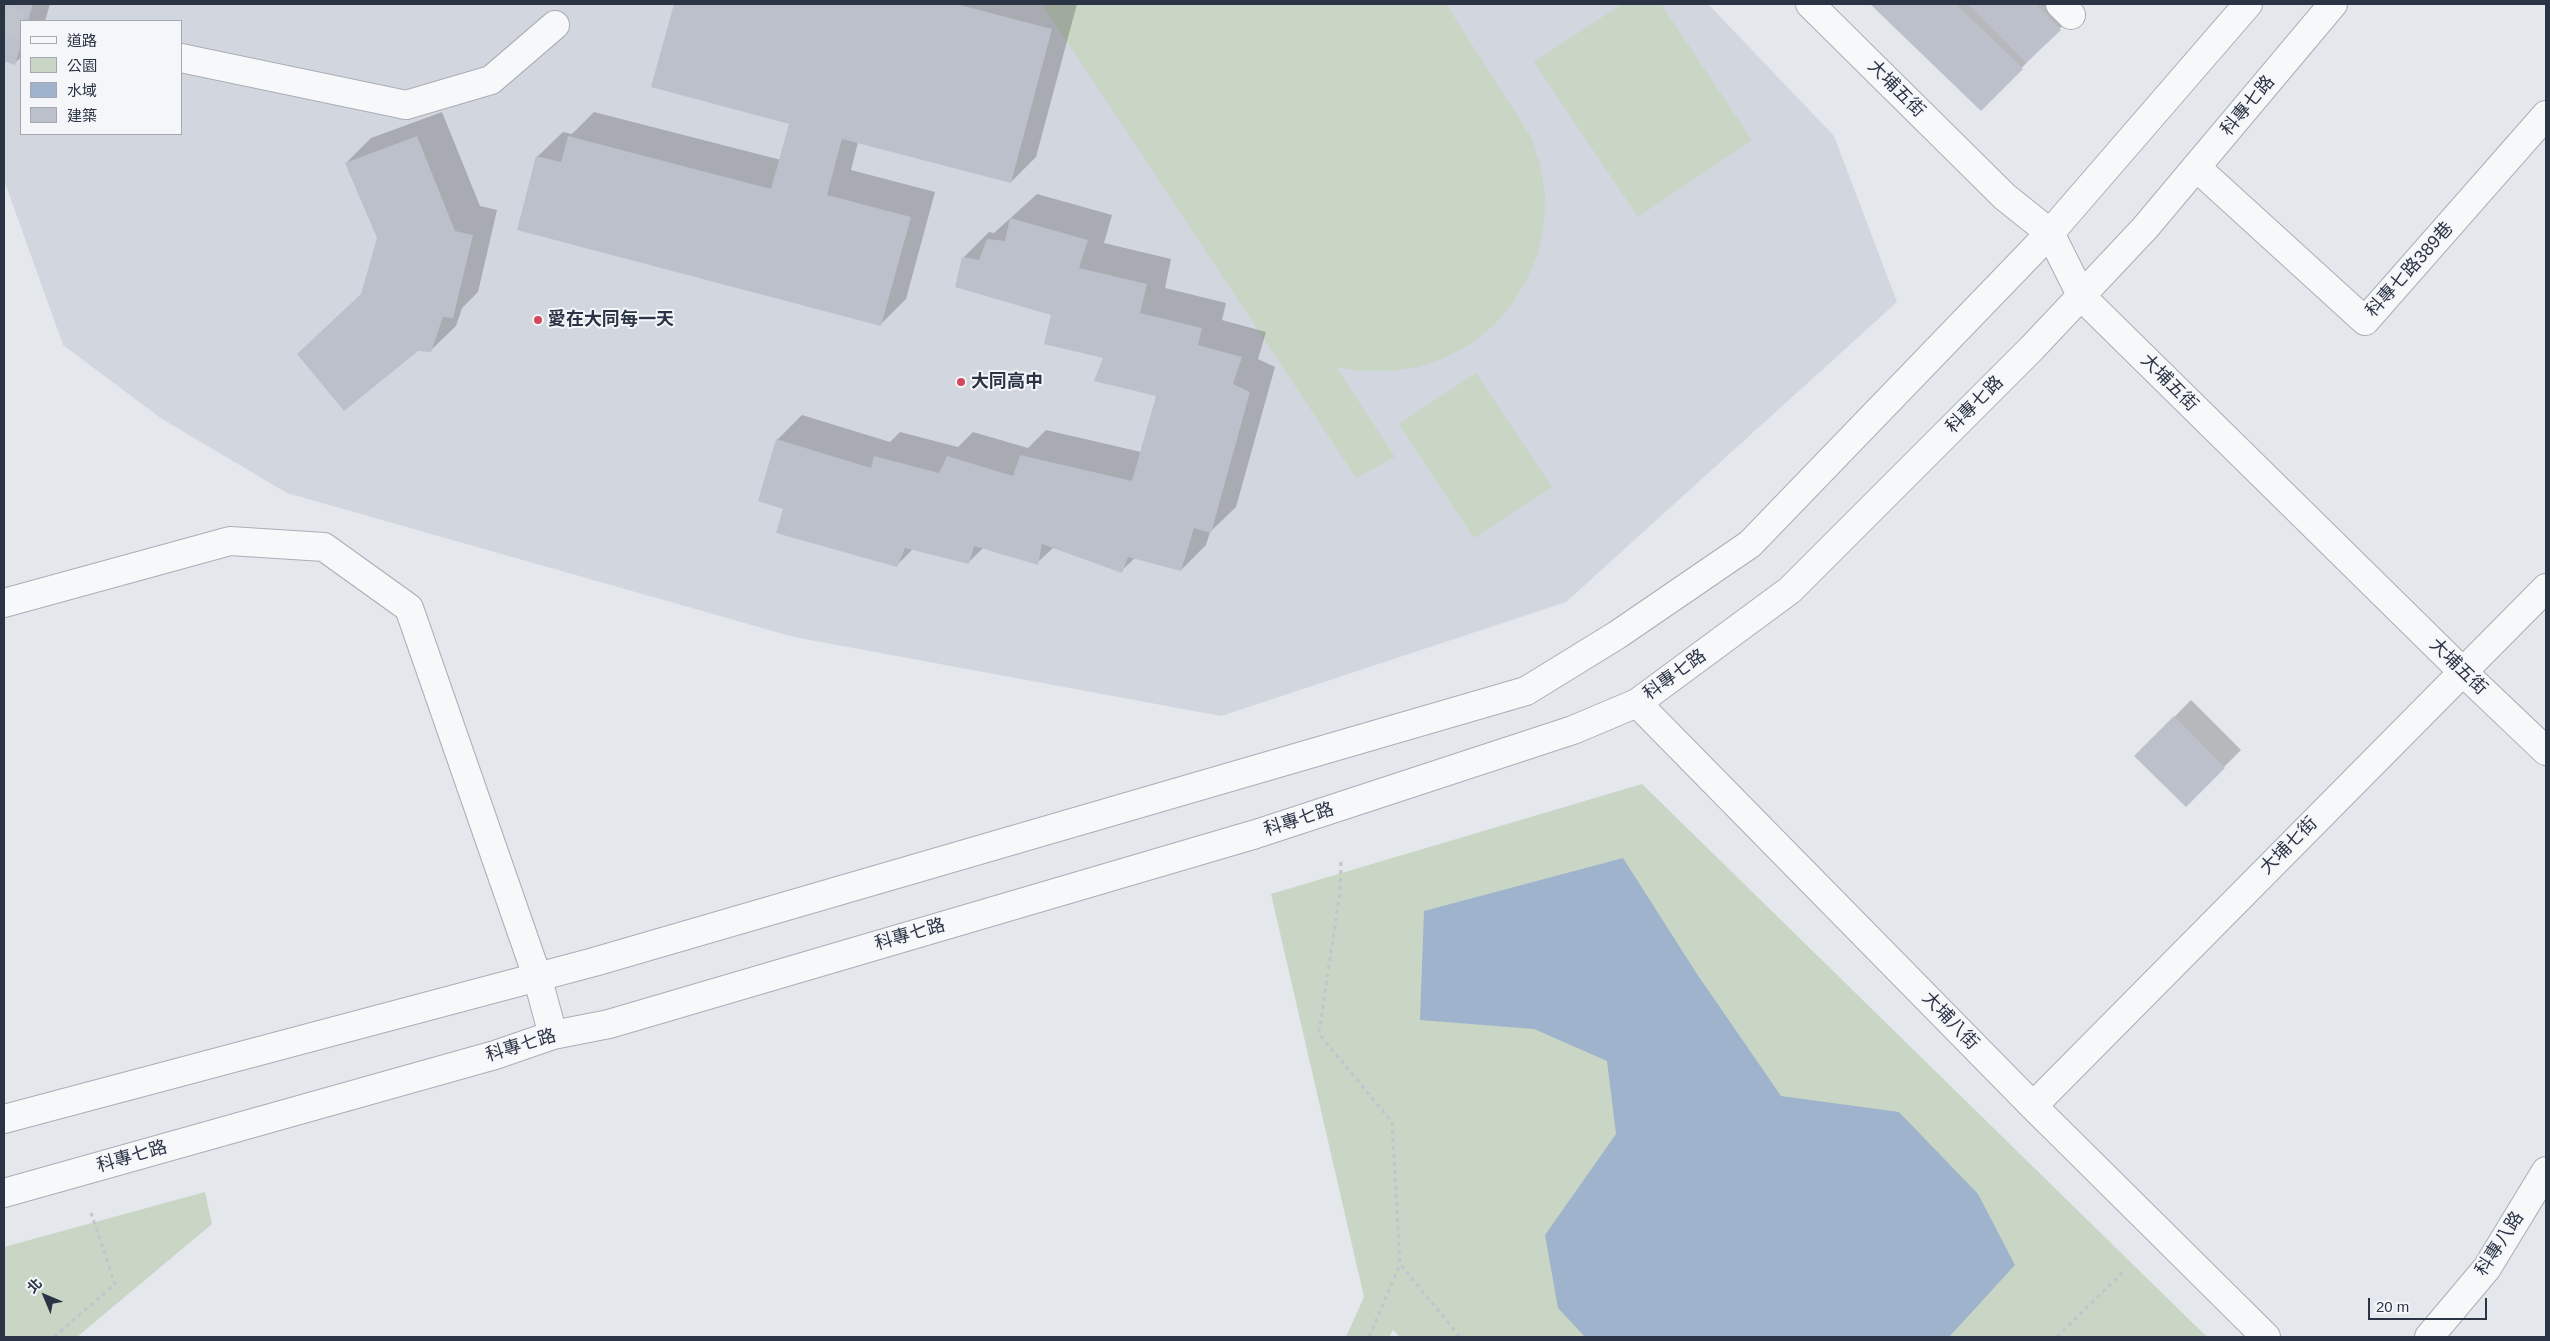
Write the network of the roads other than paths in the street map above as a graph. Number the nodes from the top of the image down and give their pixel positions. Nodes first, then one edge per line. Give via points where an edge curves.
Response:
1 (1810, 4) edge
2 (2248, 4) edge
3 (2333, 4) edge
4 (555, 25) dead end
5 (182, 58) edge
6 (2546, 115) edge
7 (2196, 167) junction
8 (2050, 233) junction
9 (2082, 297) junction
10 (2546, 588) edge
11 (4, 603) edge
12 (2462, 671) junction
13 (1637, 703) junction
14 (2546, 750) edge
15 (537, 976) junction
16 (553, 1035) junction
17 (2033, 1106) junction
18 (4, 1119) edge
19 (2546, 1171) edge
20 (4, 1193) edge
21 (2266, 1337) edge
22 (2429, 1337) edge

1 - 8 street, 大埔五街 via 2005,197
2 - 8 street
3 - 7 street, 科專七路
4 - 5 street via 491,80 406,105
6 - 7 street, 科專七路389巷 via 2365,322
7 - 9 street, 科專七路
8 - 9 street, 大埔五街
8 - 15 street via 1750,544 1617,635 1526,690
9 - 12 street, 大埔五街
9 - 13 street, 科專七路 via 1790,590
10 - 12 street, 大埔七街
11 - 15 street via 230,541 324,547 409,608
12 - 14 street, 大埔五街
12 - 17 street, 大埔七街
13 - 16 street, 科專七路 via 1573,730 1256,834 609,1024
13 - 17 street, 大埔八街
15 - 16 street
15 - 18 street
16 - 20 street, 科專七路 via 496,1055
17 - 21 street, 大埔八街
19 - 22 street, 科專八路 via 2487,1268

